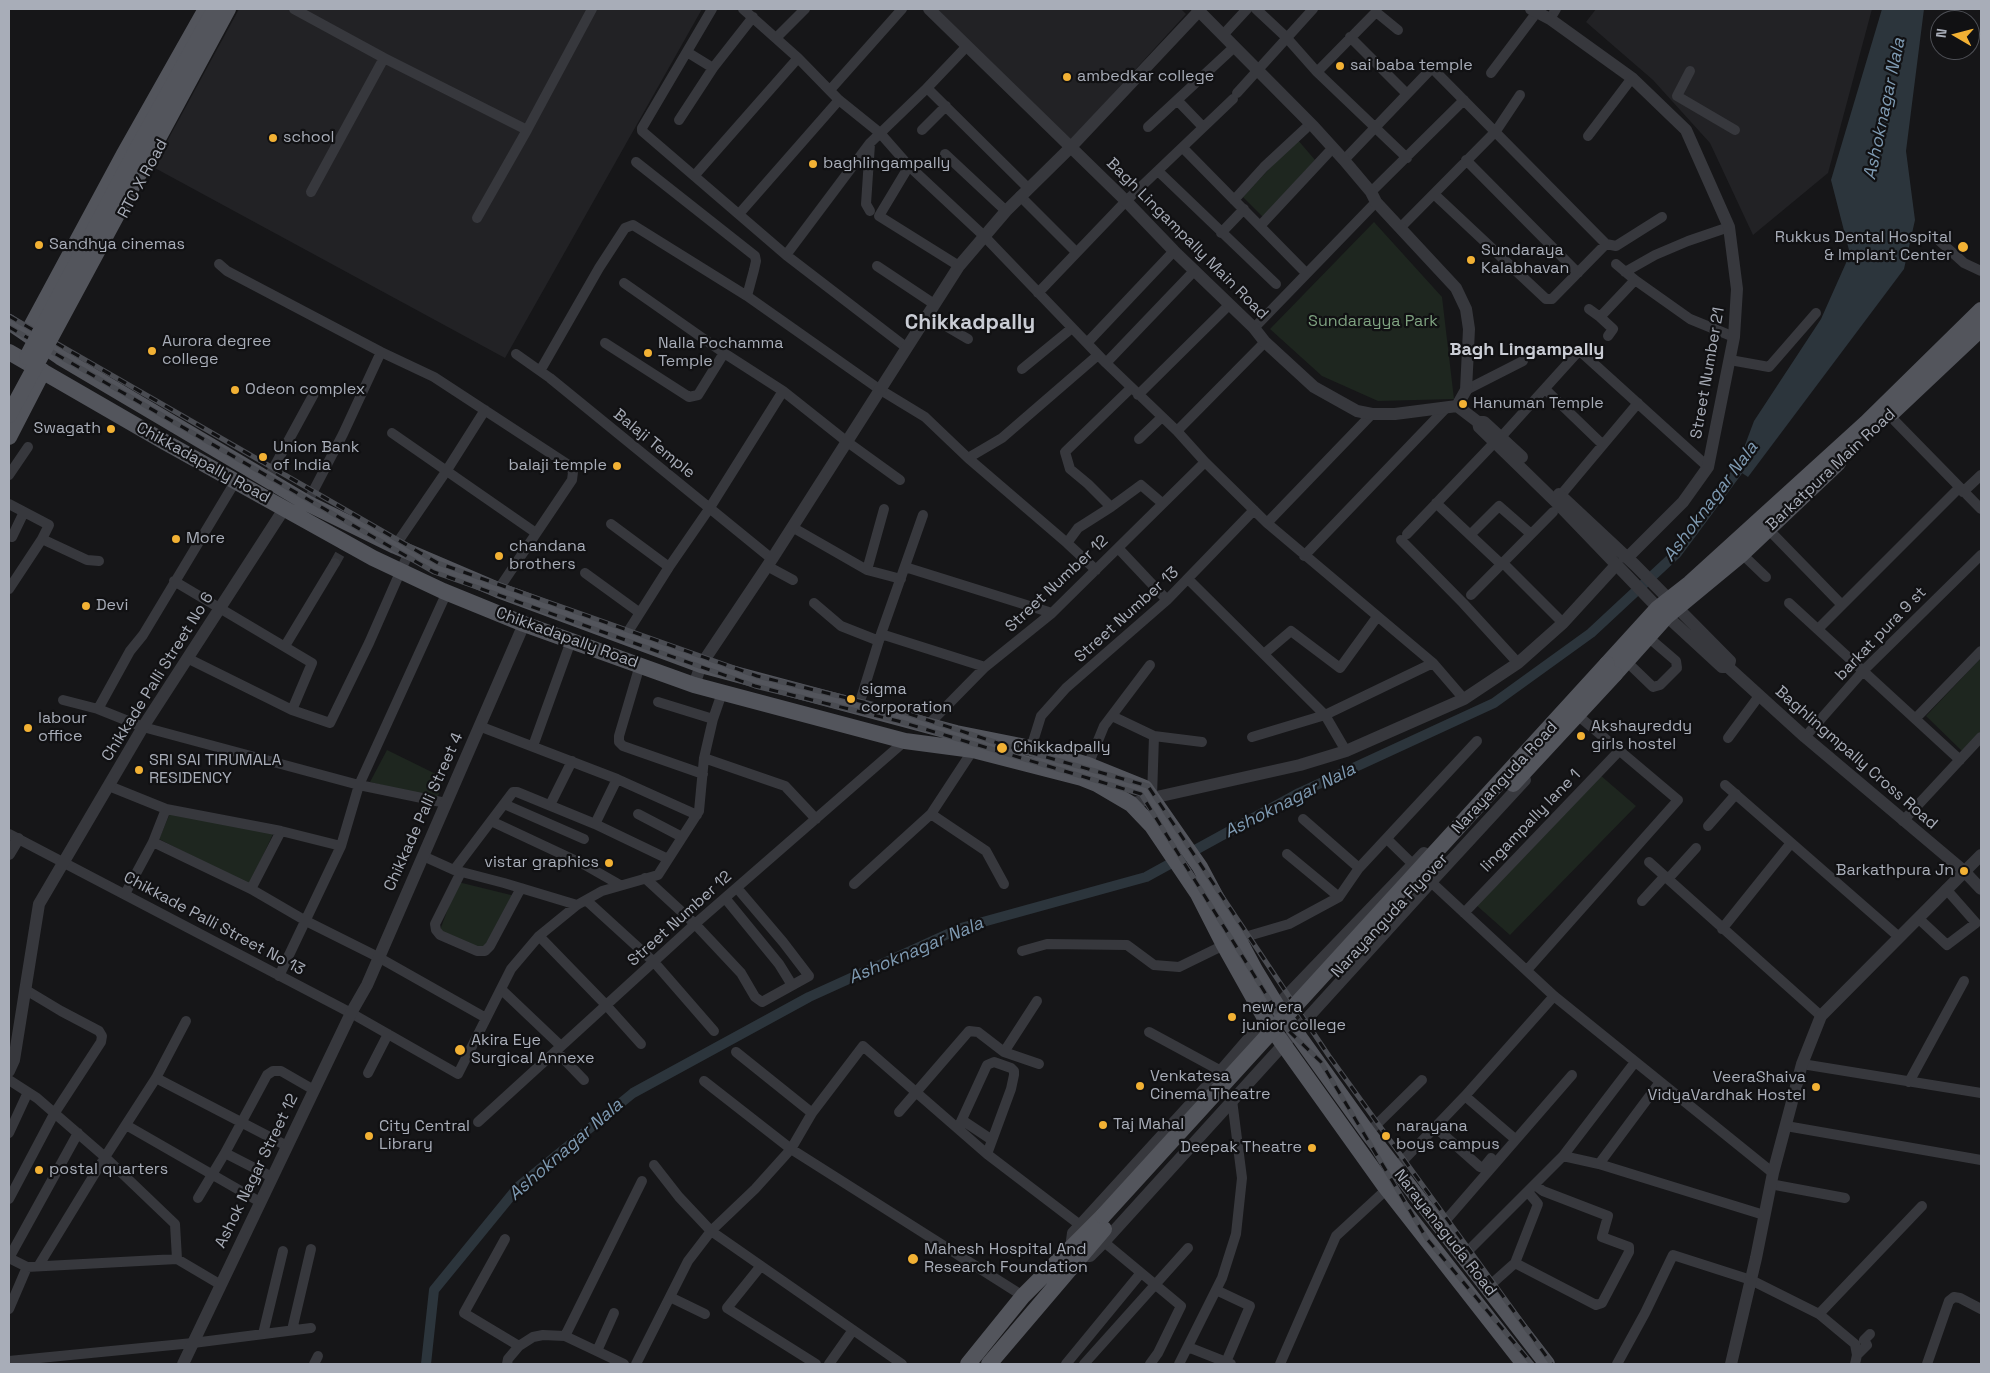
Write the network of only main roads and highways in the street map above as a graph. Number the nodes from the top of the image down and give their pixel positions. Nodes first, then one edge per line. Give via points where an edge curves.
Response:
1 (206, 9) edge
2 (215, 9) edge
3 (228, 9) edge
4 (235, 9) edge
5 (71, 253) junction
6 (95, 269) junction
7 (46, 300) junction
8 (1981, 310) edge
9 (9, 317) edge
10 (9, 322) edge
11 (1981, 329) edge
12 (27, 334) junction
13 (56, 354) junction
14 (11, 359) edge
15 (40, 378) junction
16 (9, 392) edge
17 (9, 415) edge
18 (173, 424) junction
19 (9, 437) edge
20 (163, 441) junction
21 (1664, 604) junction
22 (1616, 665) junction
23 (1152, 798) joint
24 (1152, 826) joint
25 (1231, 942) junction
26 (1076, 1252) junction
27 (968, 1364) edge
28 (991, 1364) edge
29 (1524, 1364) edge
30 (1547, 1364) edge

1 - 5 main road, RTC X Road
2 - 16 main road, bridge
3 - 17 main road, bridge
4 - 6 main road, RTC X Road
5 - 6 main road
5 - 7 main road, RTC X Road
6 - 13 main road, RTC X Road via 59,334
7 - 9 main road via 30,315
7 - 12 main road, RTC X Road
8 - 21 main road via 1866,423
10 - 12 main road, Chikkadapally Road
11 - 21 main road, Barkatpura Main Road via 1742,554
12 - 13 main road, Chikkadapally Road
13 - 18 main road, Chikkadapally Road
14 - 15 main road, Chikkadapally Road
15 - 19 main road
15 - 20 main road, Chikkadapally Road via 58,382
18 - 20 main road
18 - 23 main road, Chikkadapally Road via 307,503 498,590 701,665 927,726 1031,748 1088,765 1145,788
20 - 24 main road, Chikkadapally Road via 373,558 524,624 722,693 905,741 973,750 1082,778 1131,804
21 - 22 main road
21 - 22 main road via 1648,637
22 - 26 main road, Narayanguda Flyover, bridge
23 - 25 main road, Narayanaguda Road via 1200,867
24 - 25 main road, Narayanaguda Road
25 - 29 main road, Narayanaguda Road via 1266,1020 1283,1046 1387,1189
25 - 30 main road, Narayanaguda Road via 1368,1133
26 - 27 main road via 1023,1296
26 - 28 main road

